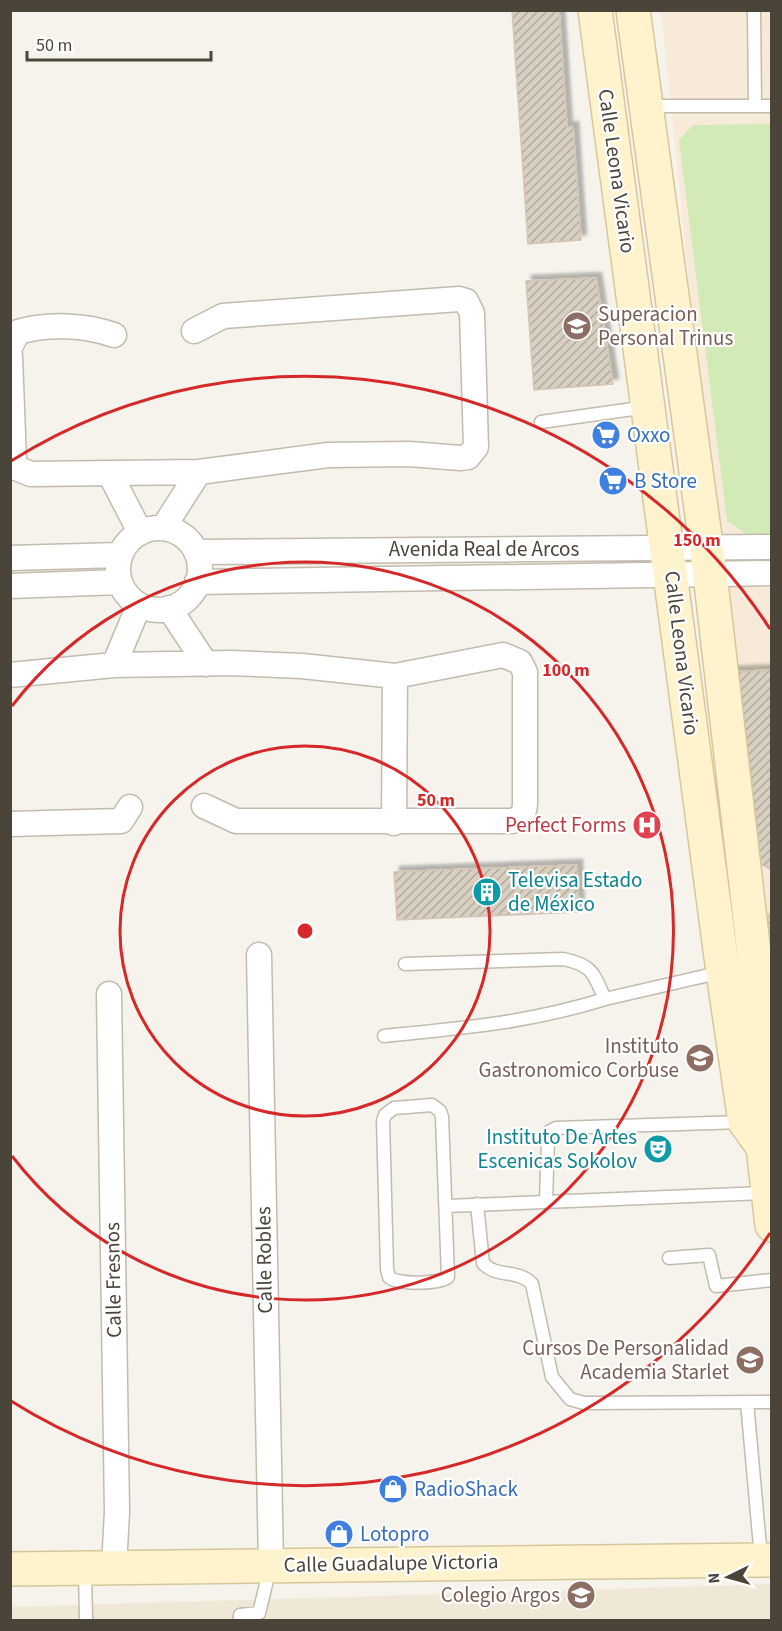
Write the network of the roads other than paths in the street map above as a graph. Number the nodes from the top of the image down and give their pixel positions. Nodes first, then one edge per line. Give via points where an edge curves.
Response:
1 (595, 10) edge
2 (633, 10) edge
3 (754, 10) edge
4 (645, 106) junction
5 (755, 106) junction
6 (771, 106) edge
7 (194, 331) dead end
8 (114, 335) dead end
9 (10, 347) edge
10 (10, 356) edge
11 (649, 407) junction
12 (541, 422) dead end
13 (199, 472) junction
14 (110, 474) junction
15 (152, 530) junction
16 (771, 548) edge
17 (196, 552) junction
18 (120, 555) junction
19 (10, 558) edge
20 (670, 561) junction
21 (708, 561) junction
22 (771, 573) edge
23 (120, 582) junction
24 (197, 582) junction
25 (10, 586) edge
26 (139, 605) junction
27 (169, 608) junction
28 (206, 664) junction
29 (114, 665) junction
30 (10, 675) edge
31 (394, 676) junction
32 (204, 806) dead end
33 (130, 807) dead end
34 (394, 823) junction
35 (10, 824) edge
36 (259, 955) dead end
37 (405, 964) dead end
38 (723, 972) junction
39 (109, 994) dead end
40 (604, 999) junction
41 (768, 1033) edge
42 (384, 1036) dead end
43 (764, 1124) edge
44 (767, 1192) junction
45 (546, 1201) junction
46 (477, 1204) junction
47 (447, 1206) junction
48 (771, 1225) edge
49 (669, 1258) dead end
50 (771, 1280) edge
51 (747, 1402) junction
52 (771, 1402) edge
53 (766, 1560) edge
54 (271, 1565) junction
55 (100, 1567) junction
56 (10, 1569) edge
57 (86, 1620) edge
58 (240, 1620) edge

1 - 11 main road, Calle Leona Vicario
2 - 4 main road, Calle Leona Vicario
3 - 5 lane
4 - 5 lane
4 - 21 main road, Calle Leona Vicario
5 - 6 lane
7 - 13 street via 223,316 447,299 466,301 472,313 476,447 468,457 328,454
8 - 9 street via 92,327 29,328 18,332
10 - 14 street via 16,468 31,474
11 - 12 lane
11 - 20 main road, Calle Leona Vicario
13 - 14 street
13 - 15 street
14 - 15 street
15 - 17 street via 177,532
15 - 18 street via 131,538
16 - 21 street, Avenida Real de Arcos
17 - 20 street, Avenida Real de Arcos
17 - 24 street via 200,567
18 - 19 street
18 - 23 street
20 - 21 street, Avenida Real de Arcos
20 - 24 street, Avenida Real de Arcos
20 - 38 main road, Calle Leona Vicario
21 - 22 street, Avenida Real de Arcos
21 - 41 main road, Calle Leona Vicario via 727,742
23 - 25 street
23 - 26 street
24 - 27 street via 181,603
26 - 27 street
26 - 29 street
27 - 28 street
28 - 29 street
28 - 31 street via 302,666
29 - 30 street
31 - 34 street
31 - 34 street via 503,655 520,662 525,672 524,814 512,821
32 - 34 street via 236,821
33 - 35 street via 121,820
36 - 54 street, Calle Robles
37 - 40 lane via 563,959 592,970
38 - 40 lane
38 - 43 main road, Calle Leona Vicario
39 - 55 street, Calle Fresnos via 117,1512
40 - 42 lane via 511,1023
41 - 43 main road, Calle Leona Vicario
43 - 44 main road, Calle Leona Vicario
43 - 45 lane via 556,1128 548,1137
44 - 45 lane
44 - 48 main road, Calle Leona Vicario
45 - 46 lane
46 - 47 lane
46 - 51 lane via 483,1263 493,1270 521,1275 532,1284 552,1377 570,1399 584,1403
47 - 47 lane via 448,1277 441,1281 392,1280 387,1269 383,1121 389,1110 432,1105 440,1111
49 - 50 lane via 709,1254 716,1286
51 - 52 lane
51 - 53 lane
53 - 54 main road, Calle Guadalupe Victoria
54 - 55 main road, Calle Guadalupe Victoria
54 - 58 lane via 259,1613 240,1615
55 - 56 main road, Calle Guadalupe Victoria
55 - 57 lane

